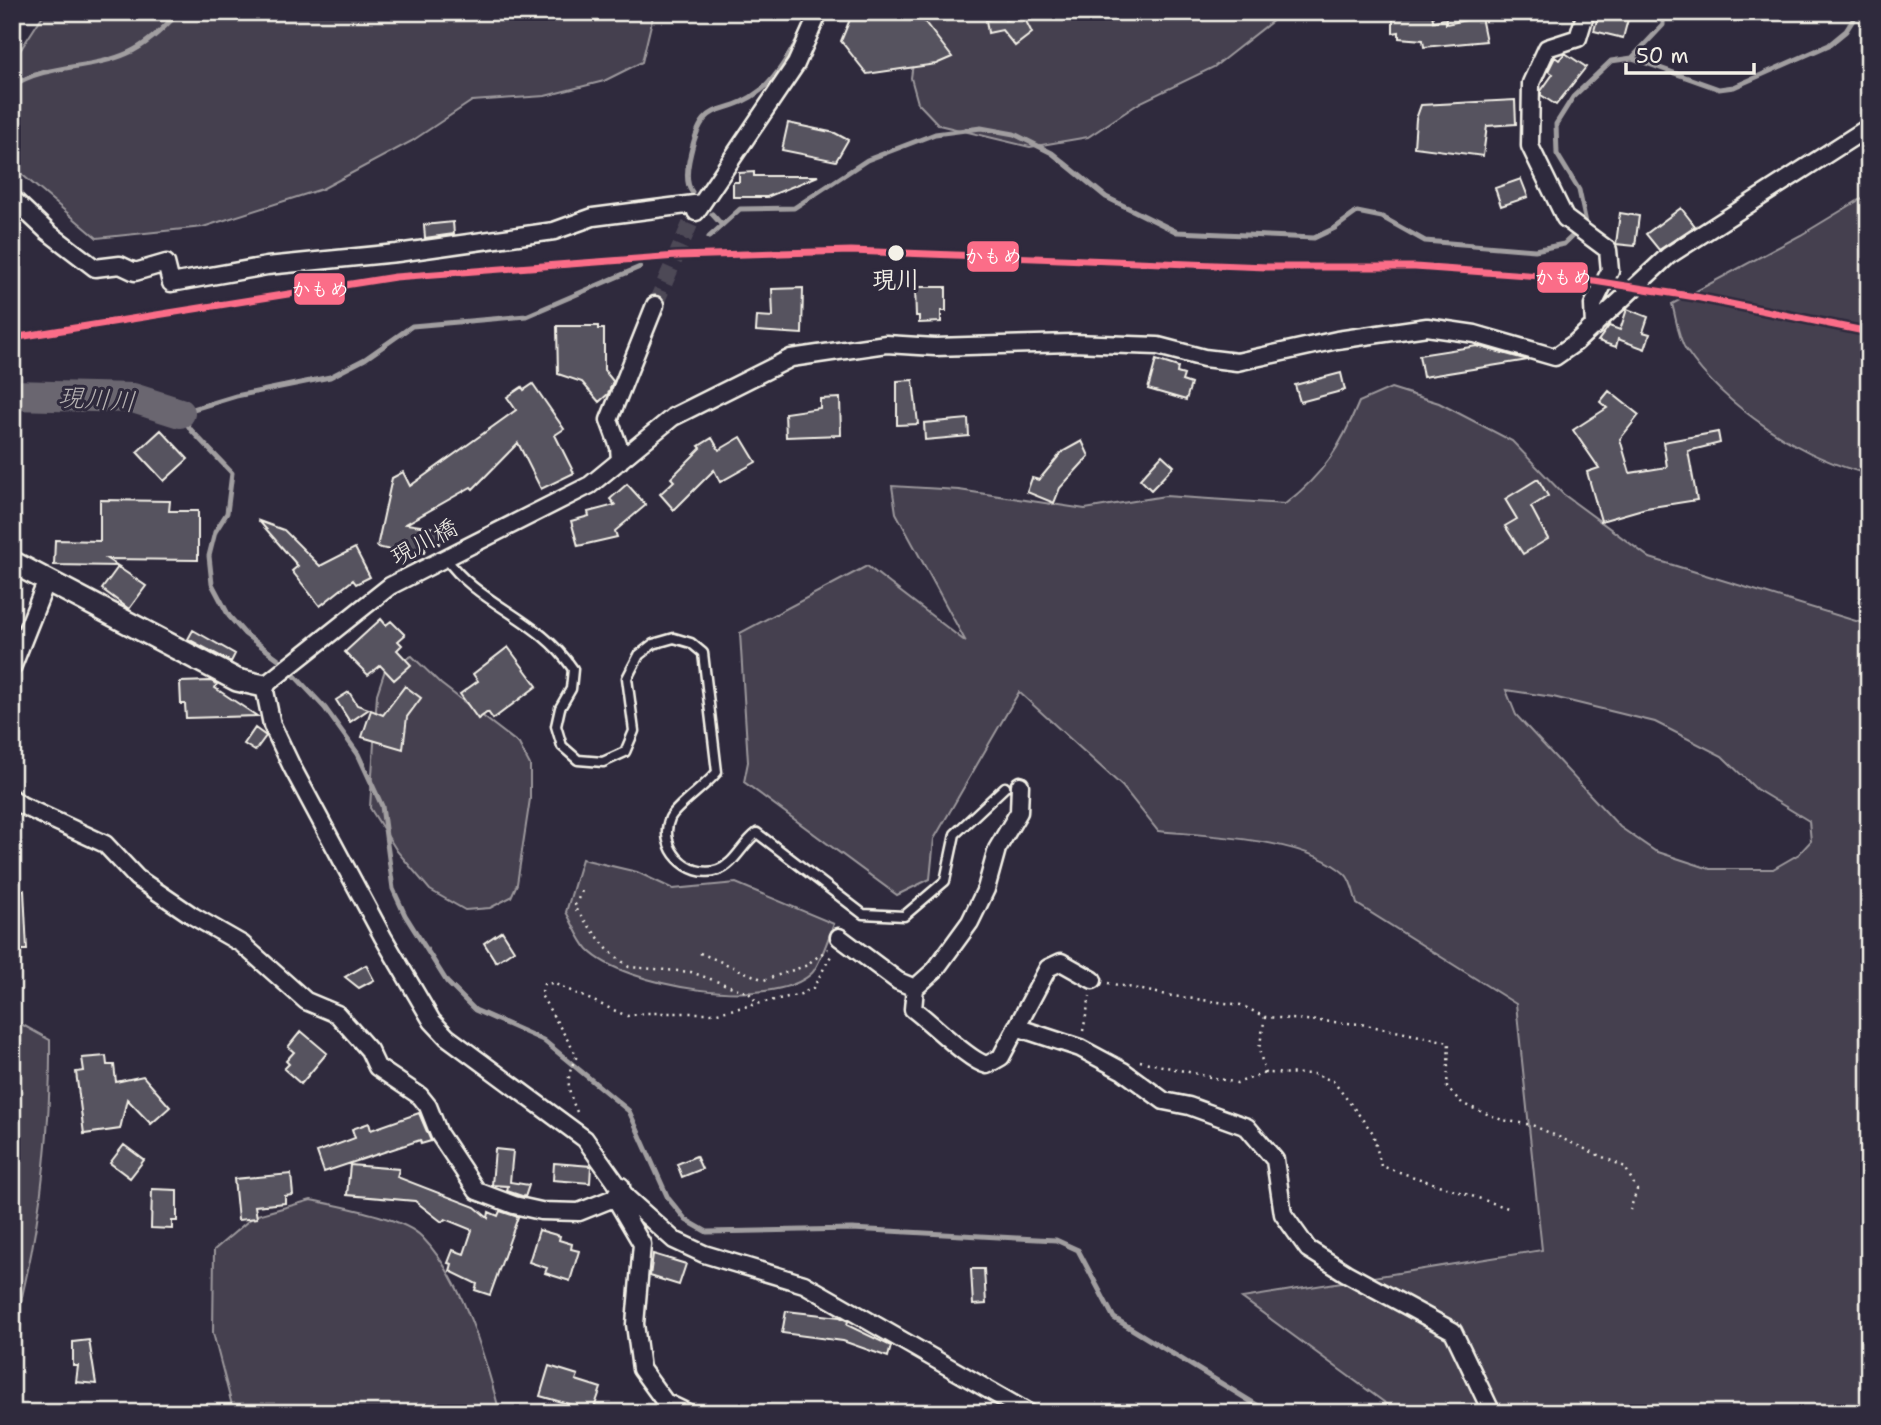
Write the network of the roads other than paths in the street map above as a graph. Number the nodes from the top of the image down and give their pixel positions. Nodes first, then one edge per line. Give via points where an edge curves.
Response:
1 (820, 12) edge
2 (1586, 12) edge
3 (1869, 127) edge
4 (12, 198) edge
5 (655, 305) tunnel mouth
6 (1594, 327) junction
7 (620, 461) junction
8 (446, 557) junction
9 (12, 562) edge
10 (47, 580) junction
11 (12, 668) edge
12 (270, 681) junction
13 (1012, 786) joint
14 (12, 798) edge
15 (838, 937) dead end
16 (1093, 980) road end
17 (915, 988) junction
18 (1016, 1027) junction
19 (624, 1192) junction
20 (688, 1413) edge
21 (1029, 1413) edge
22 (1492, 1413) edge

1 - 4 street via 796,64 698,209 593,217 555,231 267,266 171,283 166,264 135,272 120,265 95,268
2 - 6 street via 1578,38 1547,48 1531,83 1529,107 1530,146 1565,219 1608,250 1611,271 1593,305
3 - 6 street via 1668,257
5 - 7 street via 610,419
6 - 7 street, 現川橋 via 1555,357 1475,334 1426,327 1237,362 1158,346 1083,343 886,344 834,350 791,358 744,379 673,417
7 - 8 street, 現川橋 via 590,485
8 - 12 street, 現川橋 via 390,586
8 - 13 lane via 460,578 544,635 573,669 571,689 555,726 562,746 578,760 603,762 625,752 635,731 627,678 639,655 653,644 674,638 703,653 717,772 670,817 667,839 676,858 696,870 717,871 757,833 863,914 904,916 945,881 955,834
9 - 10 street
10 - 11 street
10 - 12 street via 237,680
12 - 19 street via 272,725 287,757 432,1021 584,1139
13 - 17 street via 1019,811 996,849 986,889 970,922 935,970
14 - 19 street via 105,844 137,878 242,944 306,1001 337,1014 369,1050 377,1067 428,1106 439,1133 477,1191 541,1211 579,1212
15 - 17 street via 898,981
16 - 18 street via 1061,962 1048,968
17 - 18 street via 913,1009 974,1062 987,1065 1001,1057
18 - 22 street via 1080,1048 1164,1101 1247,1127 1275,1160 1283,1214 1308,1249 1453,1331
19 - 20 street via 618,1203 642,1244 635,1324 640,1369 665,1402
19 - 21 street via 674,1240 804,1284

